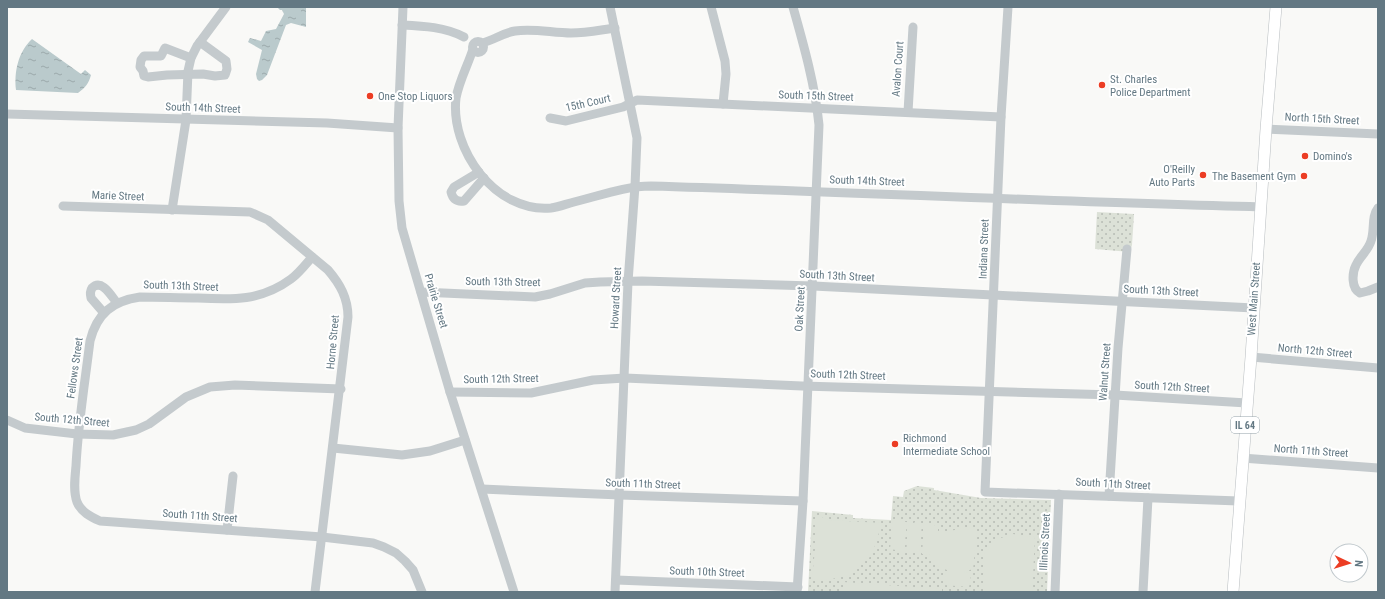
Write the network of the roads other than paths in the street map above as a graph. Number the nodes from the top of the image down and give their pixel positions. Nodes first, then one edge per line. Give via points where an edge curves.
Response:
1 (226, 7) edge
2 (403, 7) edge
3 (610, 7) edge
4 (710, 7) edge
5 (793, 7) edge
6 (1008, 7) edge
7 (1276, 7) edge
8 (402, 25) junction
9 (913, 27) dead end
10 (615, 28) junction
11 (200, 42) junction
12 (478, 47) junction
13 (191, 58) junction
14 (188, 74) junction
15 (630, 103) junction
16 (723, 104) junction
17 (818, 108) junction
18 (908, 112) junction
19 (7, 114) edge
20 (1002, 117) junction
21 (550, 118) dead end
22 (186, 120) junction
23 (398, 128) junction
24 (1266, 128) junction
25 (1378, 134) edge
26 (635, 186) junction
27 (817, 191) junction
28 (998, 199) junction
29 (63, 206) dead end
30 (1260, 208) junction
31 (1378, 208) edge
32 (172, 210) junction
33 (1127, 250) dead end
34 (312, 257) junction
35 (628, 282) junction
36 (813, 286) junction
37 (1378, 287) edge
38 (421, 292) junction
39 (994, 295) junction
40 (1122, 300) junction
41 (110, 308) joint
42 (1254, 308) junction
43 (1251, 357) junction
44 (1378, 368) edge
45 (625, 378) junction
46 (808, 386) junction
47 (341, 389) junction
48 (989, 391) junction
49 (450, 392) junction
50 (1115, 395) junction
51 (1247, 403) junction
52 (7, 420) edge
53 (77, 434) junction
54 (466, 440) junction
55 (333, 448) junction
56 (1242, 458) junction
57 (1378, 468) edge
58 (232, 476) dead end
59 (482, 489) junction
60 (986, 492) joint
61 (1059, 494) junction
62 (620, 495) junction
63 (1109, 496) junction
64 (1148, 498) junction
65 (803, 501) junction
66 (1239, 501) junction
67 (80, 508) joint
68 (228, 530) junction
69 (322, 536) junction
70 (616, 580) junction
71 (798, 589) edge
72 (315, 592) edge
73 (422, 592) edge
74 (514, 592) edge
75 (615, 592) edge
76 (1054, 592) edge
77 (1143, 592) edge
78 (1233, 592) edge

1 - 11 street
2 - 8 street, Prairie Street
3 - 10 street, Howard Street
4 - 16 street via 725,61
5 - 17 street, Oak Street
6 - 20 street, Indiana Street
7 - 24 main road, West Main Street / IL 64
8 - 12 street via 453,31
8 - 23 street, Prairie Street
9 - 18 street, Avalon Court
10 - 12 street via 570,33 513,31
10 - 15 street, Howard Street
11 - 13 street
11 - 14 street via 226,62 227,69 225,74 215,76
12 - 26 street, South 14th Street via 468,63 456,97 456,119 462,143 474,166 493,188 521,204 539,208 562,206
13 - 14 street
13 - 14 street via 165,48 161,56 144,56 141,60 140,67 144,76 148,78
14 - 22 street
15 - 16 street, South 15th Street via 637,100
15 - 21 street, 15th Court via 566,121
15 - 26 street, Howard Street via 637,138
16 - 17 street, South 15th Street
17 - 18 street, South 15th Street
17 - 27 street, Oak Street
18 - 20 street, South 15th Street
19 - 22 street, South 14th Street
20 - 28 street, Indiana Street
22 - 23 street, South 14th Street via 327,123
22 - 32 street
23 - 38 street, Prairie Street via 400,219
24 - 25 street, North 15th Street
24 - 30 main road, West Main Street / IL 64
26 - 27 street, South 14th Street
26 - 35 street, Howard Street
27 - 28 street, South 14th Street
27 - 36 street, Oak Street
28 - 30 street, South 14th Street
28 - 39 street, Indiana Street
29 - 32 street, Marie Street
30 - 42 main road, West Main Street / IL 64
31 - 37 street via 1375,212 1371,241 1356,265 1353,280 1356,290 1360,293
32 - 34 street, Horne Street via 257,214 268,220
33 - 40 street, Walnut Street
34 - 41 street, South 13th Street via 293,278 258,296 229,300 140,297 128,298
34 - 47 street, Horne Street via 336,278 348,307
35 - 36 street, South 13th Street
35 - 38 street, South 13th Street via 584,283 536,297
35 - 45 street, Howard Street
36 - 39 street, South 13th Street
36 - 46 street, Oak Street
38 - 49 street, Prairie Street
39 - 40 street, South 13th Street
39 - 48 street, Indiana Street
40 - 42 street, South 13th Street
40 - 50 street, Walnut Street
41 - 53 street, Fellows Street via 93,330 90,341
42 - 43 main road, West Main Street / IL 64
43 - 44 street, North 12th Street
43 - 51 main road, West Main Street / IL 64
45 - 46 street, South 12th Street
45 - 49 street, South 12th Street via 593,380 531,393
45 - 62 street, Howard Street
46 - 48 street, South 12th Street
46 - 65 street, Oak Street
47 - 53 street, South 12th Street via 235,385 210,387 186,397 149,424 136,430 113,435
47 - 55 street, Horne Street
48 - 50 street, South 12th Street
48 - 60 street, Indiana Street
49 - 54 street, Prairie Street
50 - 51 street, South 12th Street
50 - 63 street, Walnut Street
51 - 56 main road, West Main Street / IL 64
52 - 53 street, South 12th Street via 25,428
53 - 67 street, Fellows Street via 75,495
54 - 55 street via 430,451 402,455
54 - 59 street, Prairie Street
55 - 69 street, Horne Street
56 - 57 street, North 11th Street
56 - 66 main road, West Main Street / IL 64
58 - 68 street
59 - 62 street, South 11th Street
59 - 74 street, Prairie Street
60 - 61 street, South 11th Street
61 - 63 street, South 11th Street
61 - 76 street, Illinois Street
62 - 65 street, South 11th Street
62 - 70 street, Howard Street
63 - 64 street, South 11th Street
64 - 66 street, South 11th Street
64 - 77 street
65 - 71 street, Oak Street
66 - 78 main road, West Main Street / IL 64
67 - 68 street, South 11th Street via 100,521
68 - 69 street, South 11th Street
69 - 72 street, Horne Street
69 - 73 street, South 11th Street via 372,543 396,553 413,570
70 - 71 street, South 10th Street
70 - 75 street, Howard Street

